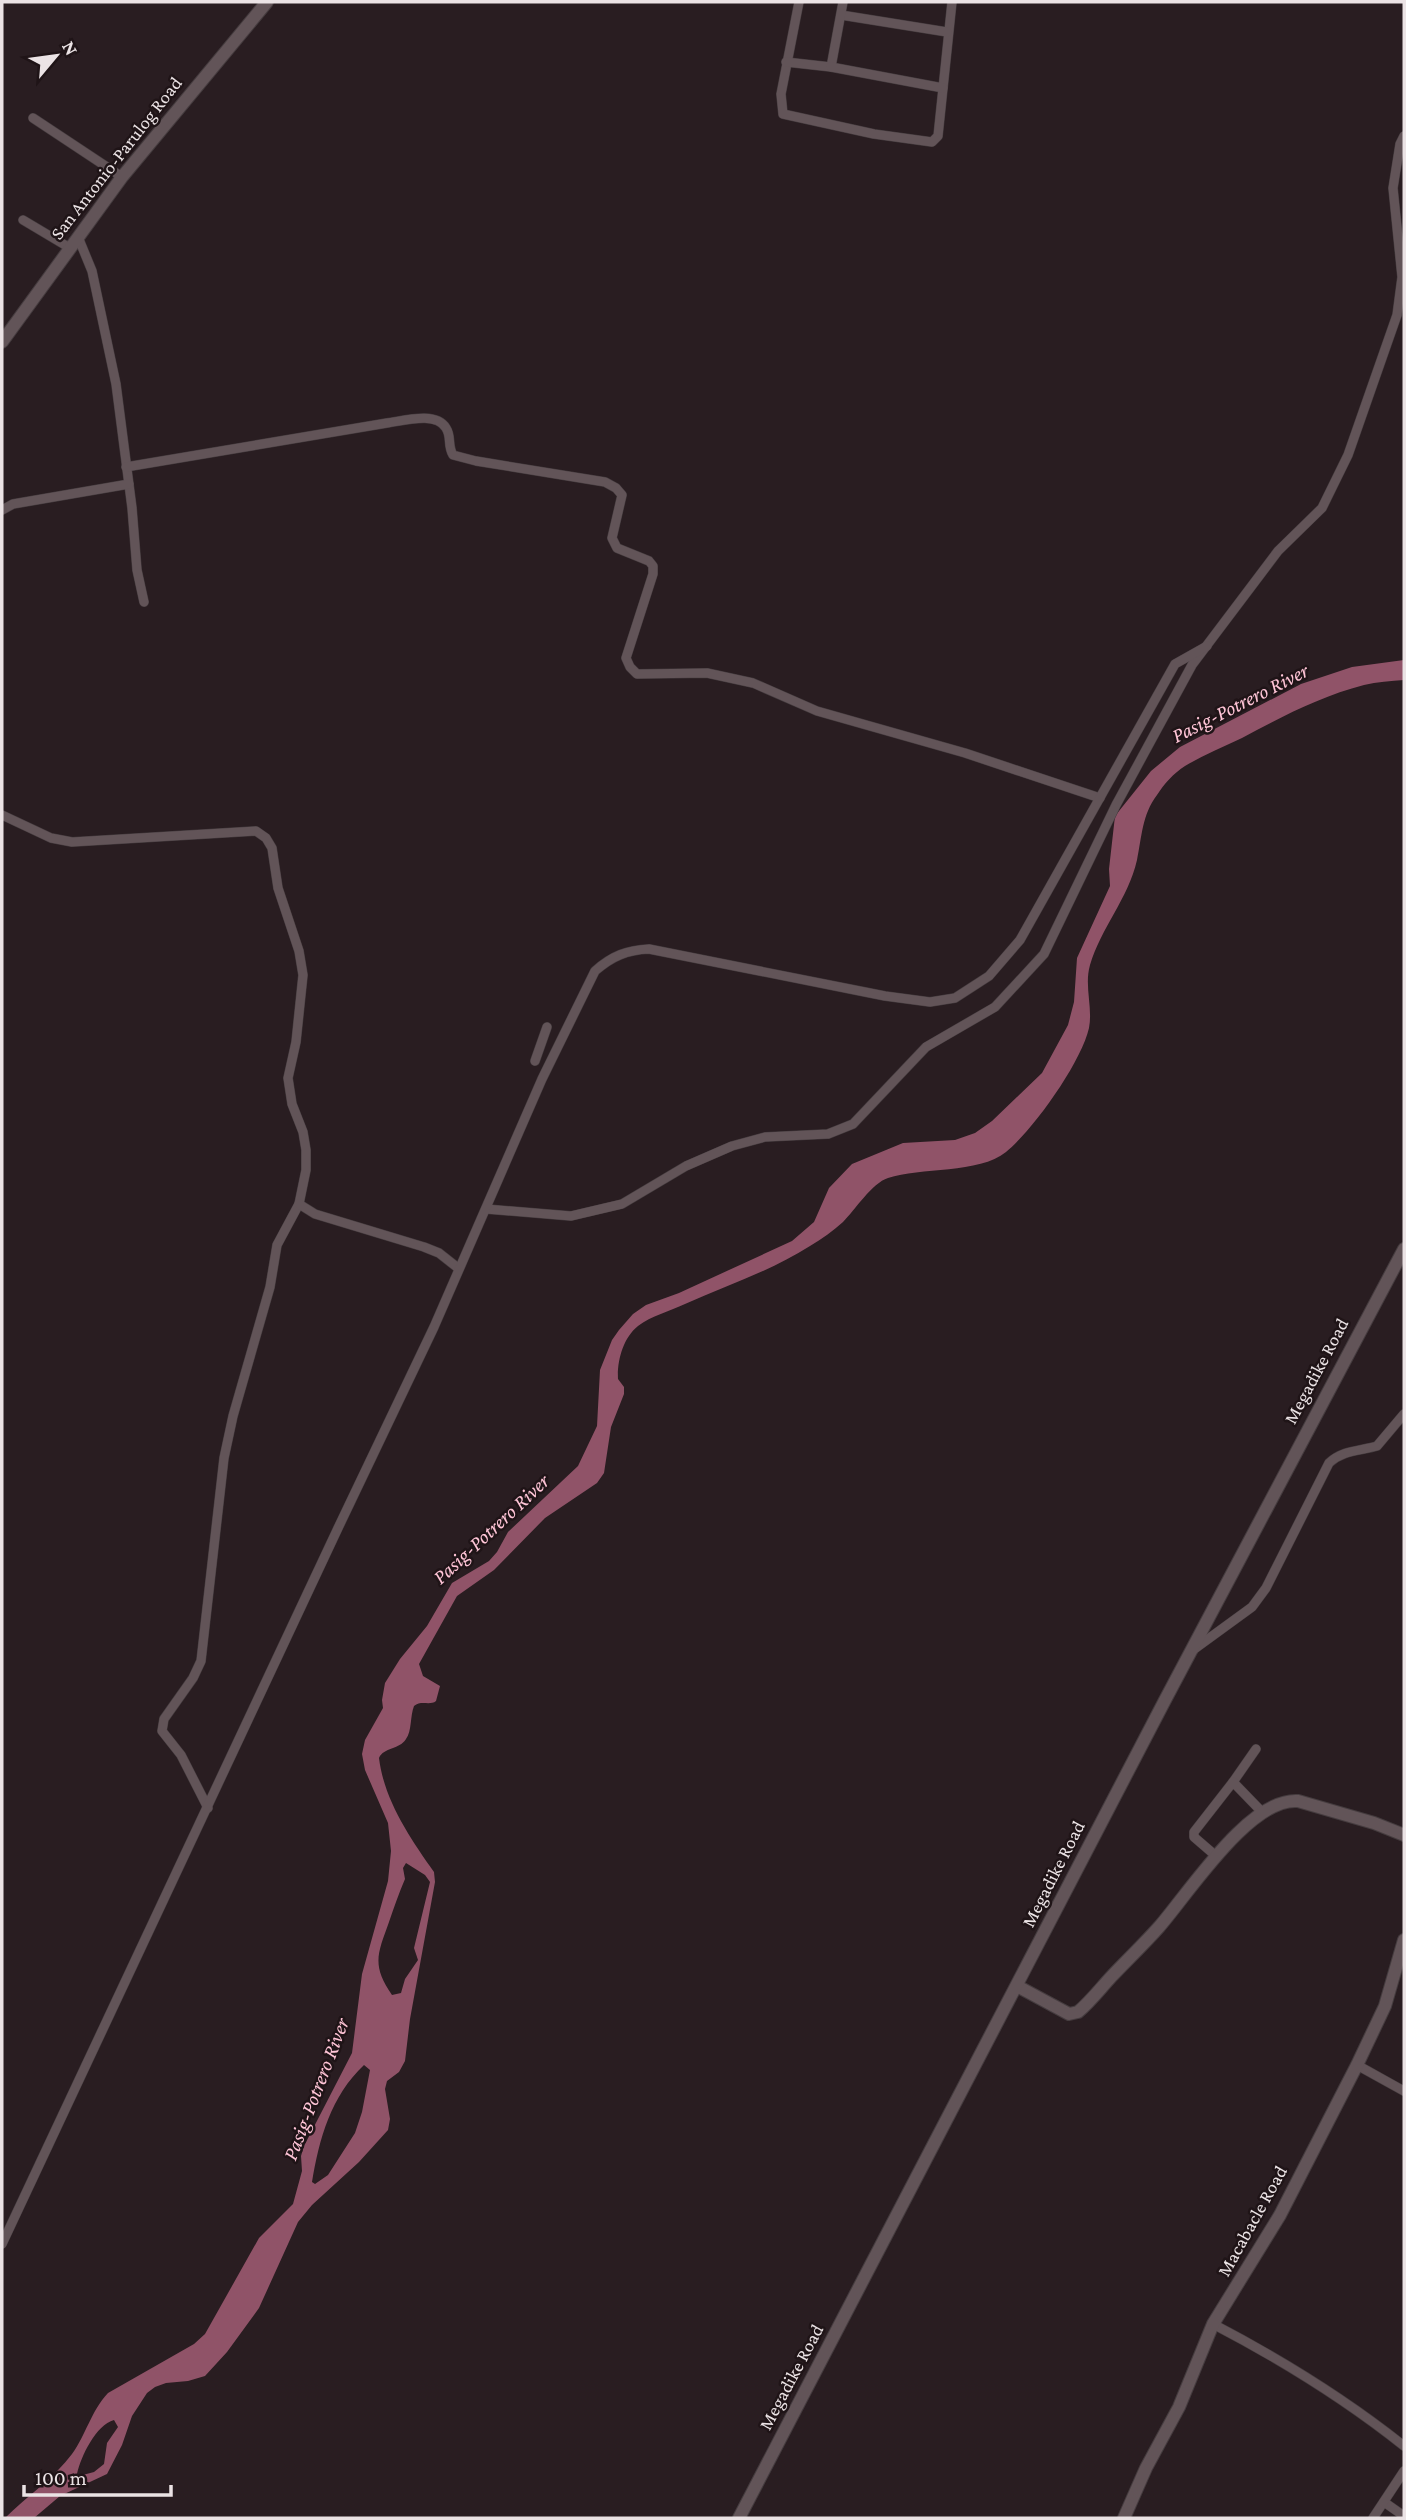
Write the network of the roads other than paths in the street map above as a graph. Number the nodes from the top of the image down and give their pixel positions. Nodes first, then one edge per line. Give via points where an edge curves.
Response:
1 (267, 2) edge
2 (799, 2) edge
3 (843, 2) edge
4 (952, 2) edge
5 (841, 15) junction
6 (947, 32) junction
7 (786, 62) junction
8 (831, 68) junction
9 (943, 88) junction
10 (33, 118) dead end
11 (1404, 136) edge
12 (122, 177) junction
13 (23, 220) dead end
14 (74, 242) junction
15 (2, 342) edge
16 (126, 467) junction
17 (129, 484) junction
18 (2, 510) edge
19 (144, 602) dead end
20 (1207, 646) junction
21 (1100, 798) junction
22 (2, 815) edge
23 (547, 1027) dead end
24 (534, 1061) dead end
25 (299, 1204) junction
26 (486, 1209) junction
27 (1404, 1249) edge
28 (458, 1268) junction
29 (1404, 1414) edge
30 (1193, 1650) junction
31 (1256, 1749) dead end
32 (1233, 1782) junction
33 (208, 1808) junction
34 (1263, 1813) junction
35 (1404, 1835) edge
36 (1216, 1856) junction
37 (1404, 1940) edge
38 (1017, 1986) junction
39 (1357, 2065) junction
40 (1404, 2091) edge
41 (2, 2244) edge
42 (1213, 2324) junction
43 (1404, 2446) edge
44 (1404, 2471) edge
45 (1384, 2502) junction
46 (1404, 2516) edge
47 (739, 2518) edge
48 (1124, 2518) edge
49 (1373, 2518) edge

1 - 12 street, San Antonio-Parulog Road
2 - 7 street
3 - 5 street
4 - 6 street
5 - 6 street
5 - 8 street
6 - 9 street
7 - 8 street
7 - 9 street via 783,114 921,142 932,142 938,136
8 - 9 street
10 - 12 street
11 - 20 street via 1393,188 1402,277 1397,315 1348,455 1322,508 1278,551
12 - 14 street, San Antonio-Parulog Road
13 - 14 street
14 - 15 street, San Antonio-Parulog Road
14 - 16 street via 97,289
16 - 17 street
16 - 21 street via 387,423 422,418 438,421 446,426 453,455 605,482 622,495 612,538 617,548 653,566 626,658 637,674 707,673 752,683 817,711
17 - 18 street via 13,504
17 - 19 street
20 - 21 street via 1175,664
20 - 26 street via 1192,665 1116,805 1044,954 995,1007 926,1046 853,1124 828,1134 765,1137 732,1146 622,1204 571,1216
21 - 26 street via 1020,940 989,976 955,999 930,1002 885,996 649,949 630,950 609,959 595,971 571,1019
22 - 25 street via 51,838 72,842 244,830 266,838 303,975 288,1078 306,1150
23 - 24 street
25 - 28 street via 315,1214 439,1253
25 - 33 street via 277,1245 262,1320 230,1425 201,1661 163,1719 162,1731 181,1755
26 - 28 street
27 - 30 street, Megadike Road
28 - 33 street
29 - 30 street via 1377,1446 1353,1450 1329,1463 1266,1588 1252,1607
30 - 38 street, Megadike Road
31 - 32 street
32 - 34 street
32 - 36 street via 1194,1832
33 - 41 street
34 - 35 street via 1279,1803 1298,1801
34 - 36 street
36 - 38 street via 1160,1926 1078,2011 1069,2014
37 - 39 street, Macabacle Road via 1385,2006
38 - 47 street, Megadike Road
39 - 40 street
39 - 42 street, Macabacle Road via 1255,2260
42 - 43 street via 1308,2378
42 - 48 street, Macabacle Road via 1179,2407
44 - 45 street
45 - 46 street
45 - 49 street

